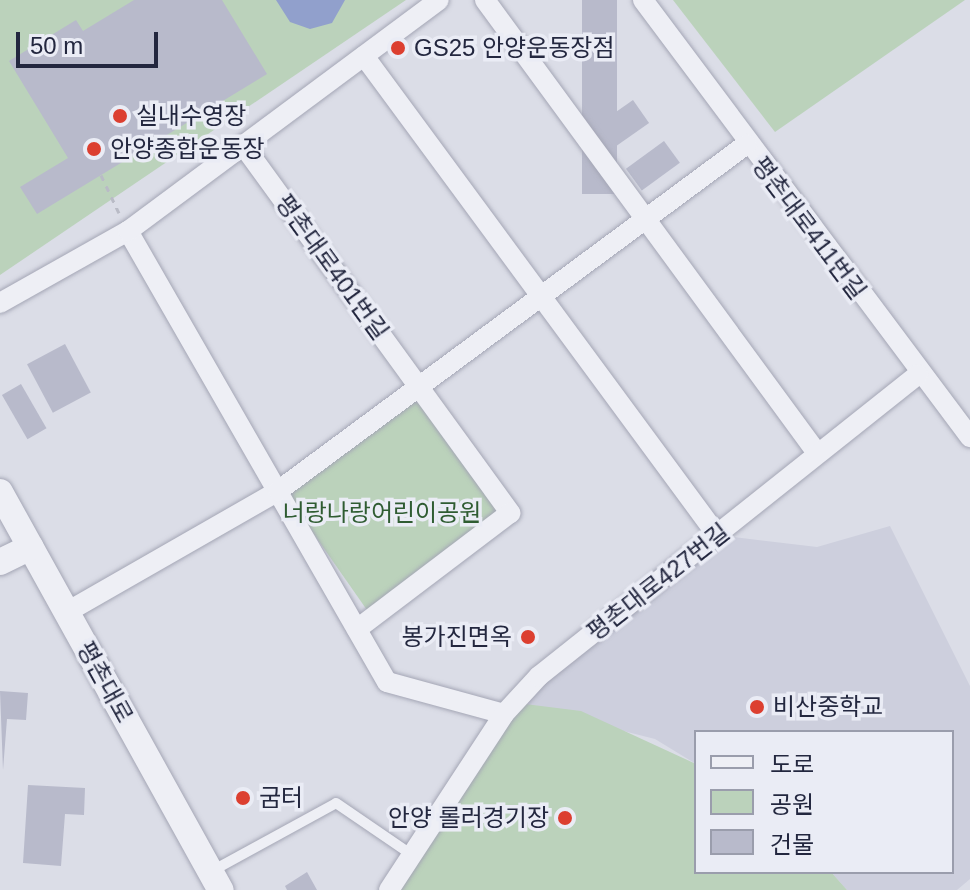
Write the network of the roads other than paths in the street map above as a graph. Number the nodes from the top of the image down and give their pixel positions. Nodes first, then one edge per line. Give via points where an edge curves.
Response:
1 (439, 0) edge
2 (485, 0) edge
3 (643, 0) edge
4 (364, 56) junction
5 (747, 144) junction
6 (243, 145) junction
7 (647, 220) junction
8 (128, 231) junction
9 (544, 299) junction
10 (0, 303) edge
11 (918, 375) junction
12 (421, 389) junction
13 (970, 437) edge
14 (817, 453) junction
15 (278, 491) junction
16 (0, 492) edge
17 (717, 535) junction
18 (31, 547) junction
19 (0, 562) edge
20 (67, 612) junction
21 (357, 629) junction
22 (504, 714) junction
23 (412, 855) junction
24 (216, 881) edge
25 (389, 890) edge

1 - 4 street
2 - 7 street
3 - 5 street
4 - 6 street
4 - 9 street
5 - 7 street, 평촌대로411번길
5 - 11 street, 평촌대로411번길
6 - 8 street
6 - 12 street, 평촌대로401번길
7 - 9 street, 평촌대로411번길
7 - 14 street
8 - 10 street
8 - 15 street
9 - 12 street, 평촌대로411번길
9 - 17 street
11 - 13 street
11 - 14 street, 평촌대로427번길
12 - 15 street, 평촌대로411번길
12 - 21 street via 510,518
14 - 17 street, 평촌대로427번길
15 - 20 street, 평촌대로411번길
15 - 21 street
16 - 18 street, 평촌대로
17 - 22 street, 평촌대로427번길 via 539,676
18 - 19 street
18 - 20 street, 평촌대로
20 - 24 street, 평촌대로
21 - 22 street via 387,682
22 - 23 street, 평촌대로427번길
23 - 24 lane, 평촌대로 via 336,803
23 - 25 street, 평촌대로427번길

